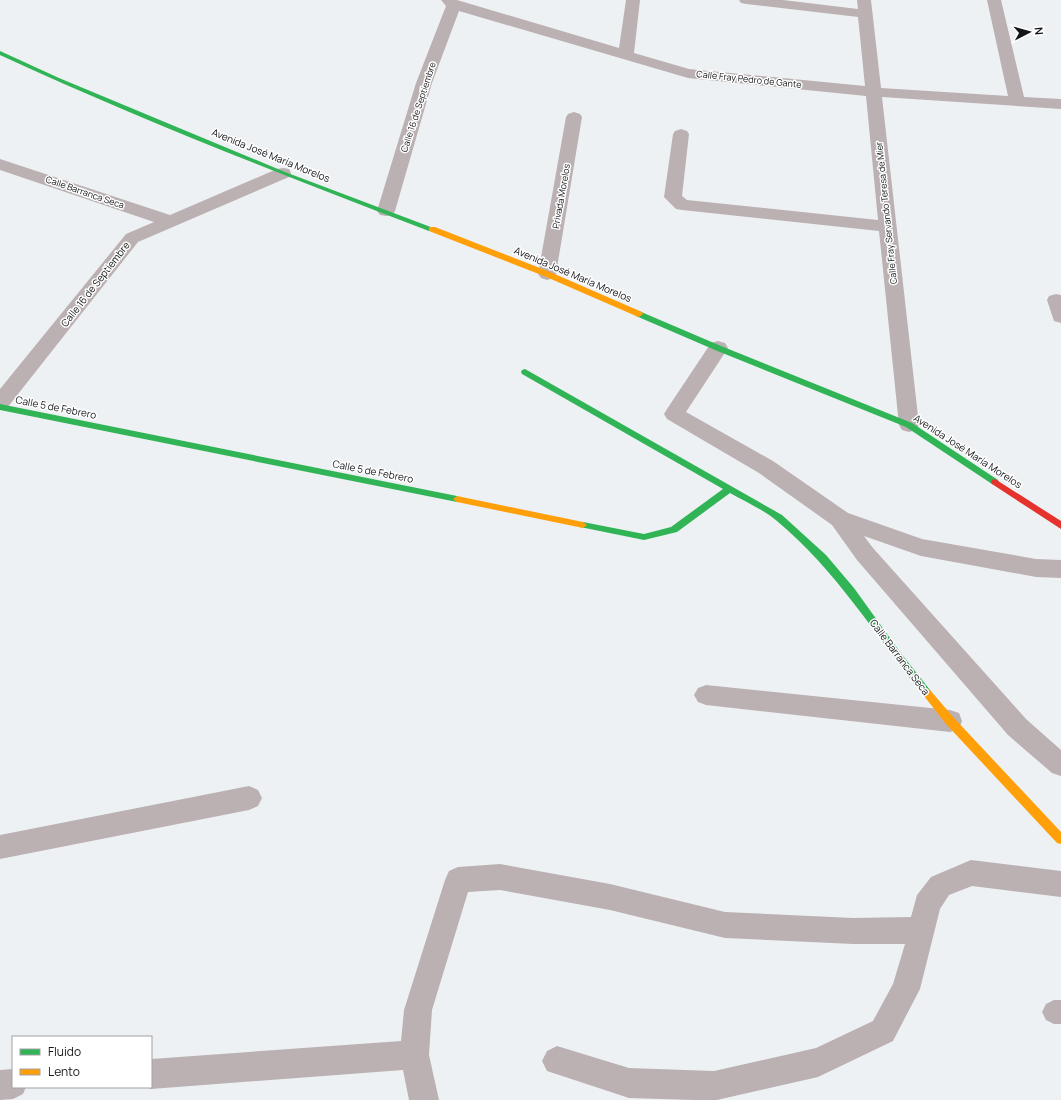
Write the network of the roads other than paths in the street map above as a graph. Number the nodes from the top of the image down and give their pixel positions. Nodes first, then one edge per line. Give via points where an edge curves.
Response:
1 (633, 0) edge
2 (746, 0) edge
3 (994, 0) edge
4 (451, 2) edge
5 (865, 7) edge
6 (0, 53) edge
7 (626, 56) junction
8 (874, 92) junction
9 (1017, 102) junction
10 (1061, 104) edge
11 (574, 117) dead end
12 (681, 134) dead end
13 (0, 164) edge
14 (283, 173) junction
15 (386, 211) junction
16 (169, 221) junction
17 (887, 226) junction
18 (547, 274) junction
19 (718, 348) junction
20 (525, 372) dead end
21 (0, 403) edge
22 (0, 408) edge
23 (909, 425) junction
24 (730, 488) junction
25 (840, 519) junction
26 (1061, 526) edge
27 (1061, 569) edge
28 (706, 695) dead end
29 (950, 721) junction
30 (1061, 765) edge
31 (249, 798) dead end
32 (1061, 839) edge
33 (0, 846) edge
34 (1061, 884) edge
35 (922, 930) junction
36 (414, 1055) junction
37 (557, 1060) dead end
38 (152, 1074) edge
39 (12, 1084) edge
40 (0, 1085) edge
41 (424, 1100) edge

1 - 7 street
2 - 5 street
3 - 9 street
4 - 7 street, Calle Fray Pedro de Gante
4 - 15 street, Calle 16 de Septiembre via 424,82
5 - 8 street, Calle Fray Servando Teresa de Mier
6 - 14 main road, Avenida José María Morelos
7 - 8 street, Calle Fray Pedro de Gante via 688,73
8 - 9 street, Calle Fray Pedro de Gante
8 - 17 street, Calle Fray Servando Teresa de Mier
9 - 10 street, Calle Fray Pedro de Gante
11 - 18 street, Privada Morelos
12 - 17 street via 673,197 682,205
13 - 16 street, Calle Barranca Seca
14 - 15 main road, Avenida José María Morelos
14 - 16 street, Calle 16 de Septiembre
15 - 18 main road, Avenida José María Morelos
16 - 21 street, Calle 16 de Septiembre via 132,238
17 - 23 street, Calle Fray Servando Teresa de Mier
18 - 19 main road, Avenida José María Morelos
19 - 23 main road, Avenida José María Morelos
19 - 25 street via 674,414 736,448
20 - 24 main road, Calle Barranca Seca
22 - 24 main road, Calle 5 de Febrero via 644,537 674,530
23 - 26 main road, Avenida José María Morelos
24 - 29 main road, Calle Barranca Seca via 779,517 823,558
25 - 27 street via 921,547 1036,568
25 - 30 street via 865,554 1017,727
28 - 29 street
29 - 32 main road, Calle Barranca Seca
31 - 33 street
34 - 35 street via 972,873 940,886 927,904
35 - 36 street via 853,931 725,925 610,897 500,877 458,880 418,1010
35 - 37 street via 906,989 883,1031 818,1062 714,1086 629,1083
36 - 38 street
36 - 41 street
39 - 40 street

